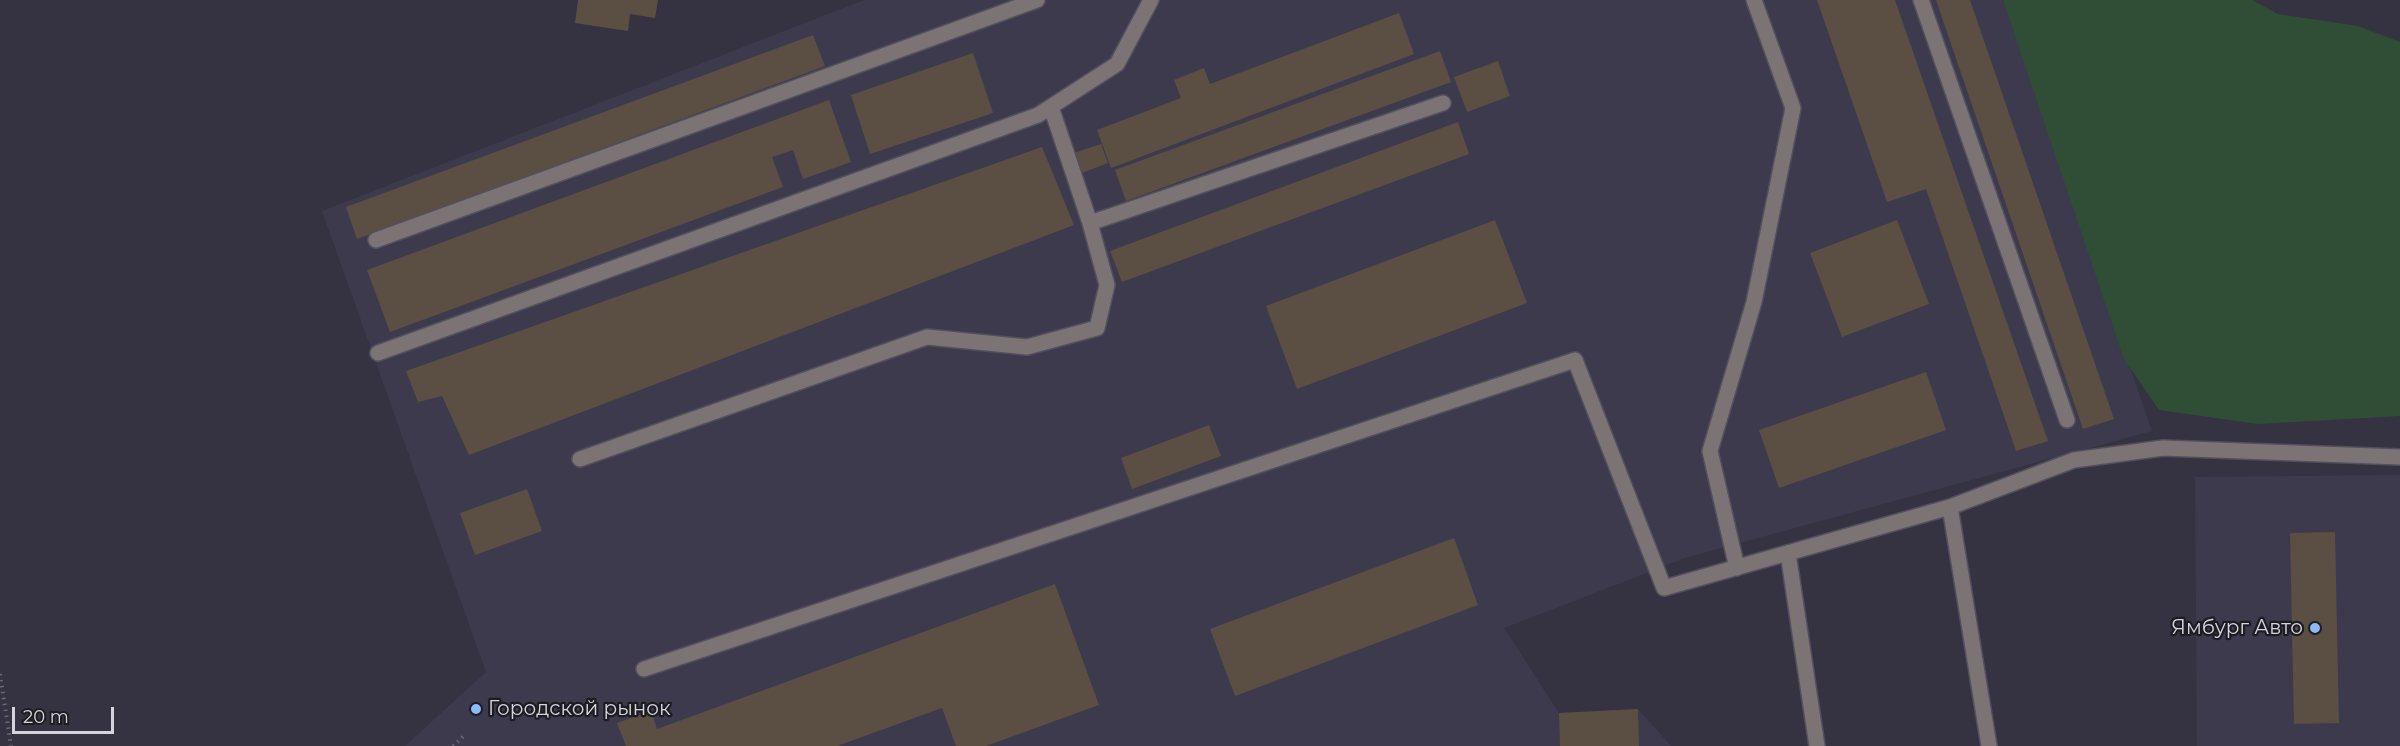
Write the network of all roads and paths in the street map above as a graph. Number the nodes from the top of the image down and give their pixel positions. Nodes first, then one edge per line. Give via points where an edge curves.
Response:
1 (1037, 0) edge
2 (1151, 0) edge
3 (1754, 0) edge
4 (1921, 0) edge
5 (1443, 103) dead end
6 (1051, 106) junction
7 (1090, 223) junction
8 (376, 240) dead end
9 (378, 353) dead end
10 (2067, 420) dead end
11 (2400, 457) edge
12 (580, 459) dead end
13 (1950, 507) junction
14 (1788, 553) junction
15 (1737, 568) junction
16 (644, 669) dead end
17 (0, 674) edge
18 (466, 734) dead end
19 (11, 746) edge
20 (453, 746) edge
21 (1817, 746) edge
22 (1989, 746) edge

1 - 8 lane
2 - 6 lane via 1117,64
3 - 15 lane via 1793,108 1754,302 1710,451
4 - 10 lane
5 - 7 lane
6 - 7 lane
6 - 9 lane via 1038,115
7 - 12 lane via 1107,285 1097,328 1027,347 927,337
11 - 13 lane via 2163,448 2074,460
13 - 14 lane
13 - 22 lane
14 - 15 lane
14 - 21 lane
15 - 16 lane via 1664,588 1575,360
17 - 19 path
18 - 20 path

